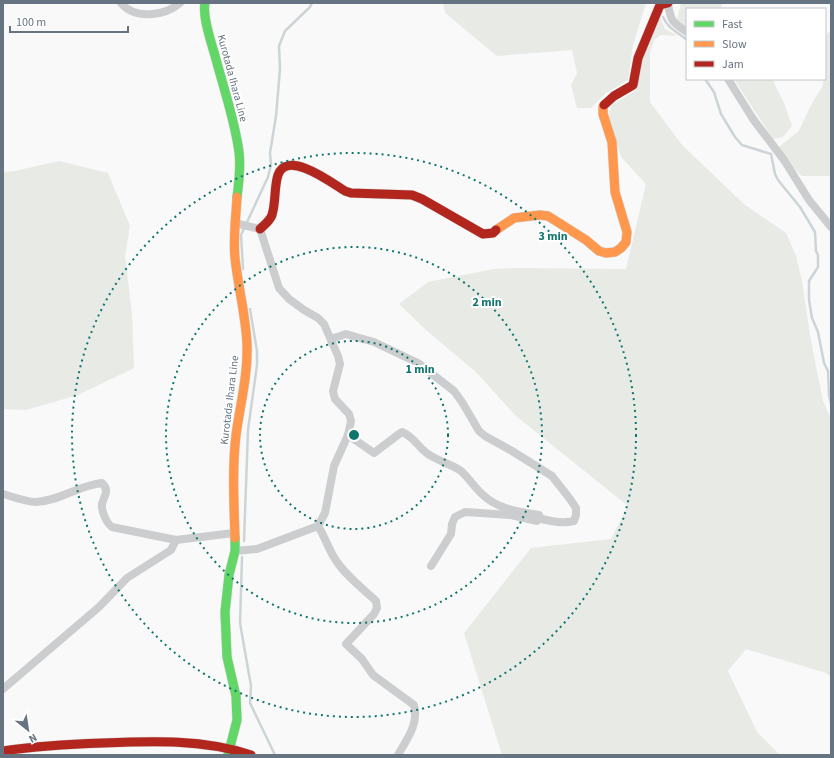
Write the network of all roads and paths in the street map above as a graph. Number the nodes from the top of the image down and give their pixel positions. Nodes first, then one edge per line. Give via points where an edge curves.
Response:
1 (121, 3) edge
2 (180, 3) edge
3 (205, 3) edge
4 (668, 4) edge
5 (686, 31) edge
6 (729, 80) edge
7 (242, 225) junction
8 (831, 227) edge
9 (260, 229) junction
10 (331, 340) junction
11 (348, 435) junction
12 (3, 494) edge
13 (538, 518) junction
14 (318, 526) junction
15 (234, 533) junction
16 (176, 540) junction
17 (235, 551) junction
18 (431, 566) dead end
19 (3, 689) edge
20 (3, 751) edge
21 (229, 752) edge
22 (251, 755) edge
23 (398, 755) edge

1 - 2 street via 136,14 153,14 166,12
3 - 7 street, Kurotada Ihara Line via 208,29 239,152
4 - 5 street via 673,23
4 - 9 street via 660,5 638,58 633,84 606,102 603,107 602,114 612,142 615,192 627,232 626,242 615,252 599,251 548,216 514,218 493,233 483,234 422,199 412,196 351,193 306,167 293,165 284,167 279,172 272,214
6 - 8 street via 809,200
7 - 9 street
7 - 15 street, Kurotada Ihara Line via 235,257 247,345 246,380 234,470
9 - 10 street via 279,288 324,324
10 - 11 street via 340,364 333,391 335,399 352,421
10 - 13 street via 346,334 374,342 418,363 454,391 479,431 552,476 576,508 574,521
11 - 13 street via 374,453 402,432 407,433 427,454 469,478 488,500 515,511 539,515
11 - 14 street via 334,466 325,513
12 - 16 street via 35,502 53,500 93,484 102,483 107,492 102,506 112,528
13 - 18 street via 537,521 511,516 460,513 455,517 451,534
14 - 17 street via 257,549
14 - 23 street via 346,574 376,601 377,608 374,614 346,644 362,659 373,675 414,705 416,712 412,730
15 - 16 street
15 - 17 street, Kurotada Ihara Line
16 - 19 street via 171,550 127,578 99,607
17 - 21 street, Kurotada Ihara Line via 229,575 225,612 227,657 236,696 237,720
20 - 21 street via 38,746 142,741 211,745
21 - 22 street

